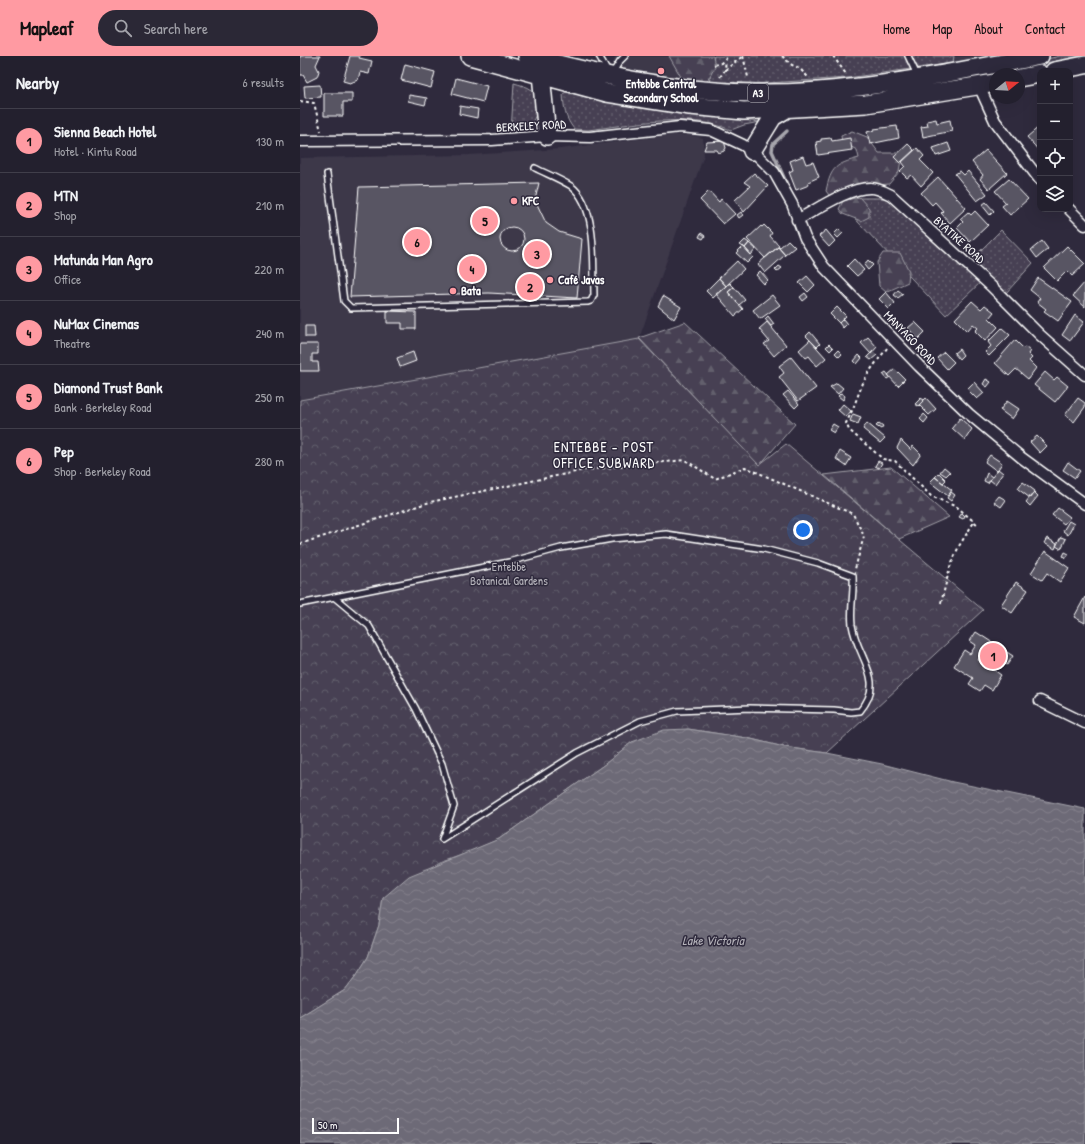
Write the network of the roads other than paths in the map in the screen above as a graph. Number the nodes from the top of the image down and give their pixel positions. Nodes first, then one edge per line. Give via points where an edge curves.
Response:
1 (470, 56) edge
2 (599, 56) edge
3 (625, 56) edge
4 (908, 56) edge
5 (1040, 56) edge
6 (536, 64) edge
7 (1085, 65) edge
8 (1070, 68) edge
9 (1037, 75) edge
10 (1025, 77) edge
11 (918, 78) junction
12 (987, 84) edge
13 (609, 85) junction
14 (784, 110) junction
15 (547, 136) junction
16 (300, 141) edge
17 (755, 153) junction
18 (535, 168) dead end
19 (328, 174) dead end
20 (1037, 176) edge
21 (1072, 212) edge
22 (797, 220) junction
23 (1085, 225) edge
24 (1085, 375) edge
25 (1085, 504) edge
26 (334, 597) junction
27 (300, 604) edge
28 (1040, 701) dead end
29 (1085, 723) edge

1 - 6 highway, A3
2 - 13 lane
3 - 13 lane
4 - 11 lane
5 - 11 highway, A3
6 - 13 highway, A3
6 - 15 highway
7 - 8 highway
9 - 10 highway
11 - 13 highway, A3 via 830,89 757,93
12 - 14 highway, A3 via 866,104
12 - 20 street via 995,121
13 - 14 highway, A3 via 690,106 744,111
14 - 17 highway via 773,117
15 - 16 street, BERKELEY ROAD via 492,140
15 - 17 street, BERKELEY ROAD via 590,137 680,127 710,130
17 - 22 street, MANYAGO ROAD via 774,172 785,189
18 - 19 lane via 572,187 589,217 592,232 594,295 591,301 351,308 344,301
21 - 23 street
22 - 24 street, BYATIKE ROAD via 855,190 871,188 892,195
22 - 25 street, MANYAGO ROAD via 805,238 824,267 969,414 1022,458
26 - 26 lane via 509,562 560,548 612,538 666,534 764,549 853,576 852,624 855,642 872,679 871,695 860,711 750,708 677,712 640,721 577,753 442,839 454,806 442,764 416,709 369,626
26 - 27 lane
28 - 29 street

